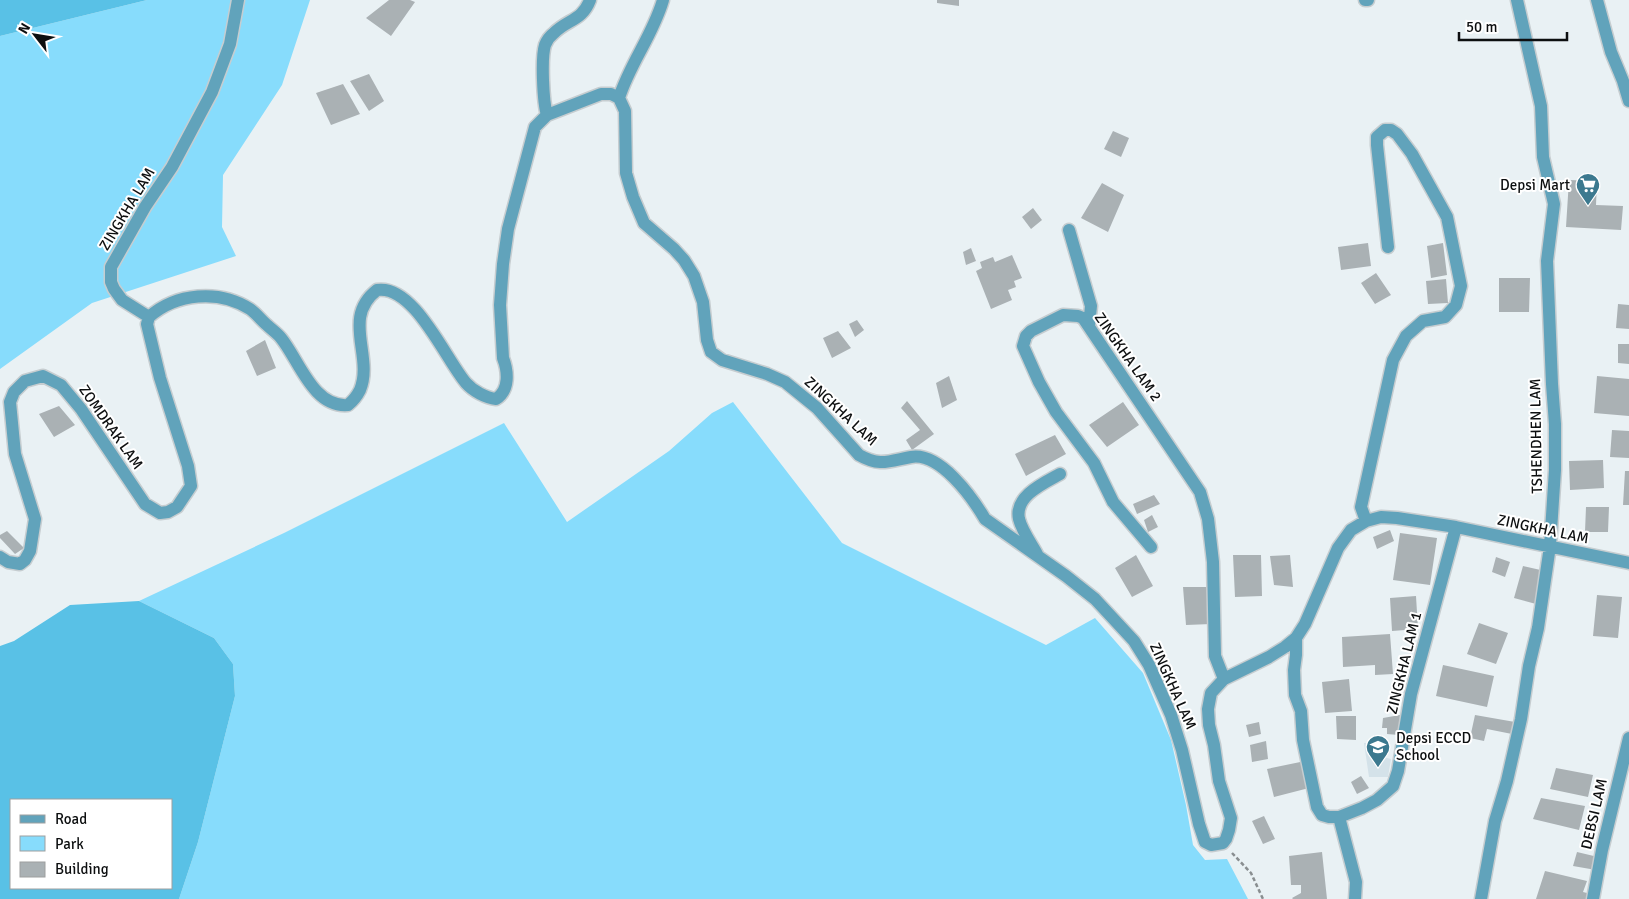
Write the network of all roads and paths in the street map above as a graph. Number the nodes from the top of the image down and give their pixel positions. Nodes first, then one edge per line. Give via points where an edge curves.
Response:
1 (238, 0) edge
2 (590, 0) edge
3 (663, 0) edge
4 (1517, 0) edge
5 (1597, 0) edge
6 (619, 98) junction
7 (1629, 101) edge
8 (547, 115) junction
9 (1069, 230) dead end
10 (1388, 247) dead end
11 (149, 317) junction
12 (1089, 326) junction
13 (1060, 474) dead end
14 (1366, 521) junction
15 (1456, 527) junction
16 (1550, 546) junction
17 (1151, 547) dead end
18 (0, 557) edge
19 (1040, 558) junction
20 (1629, 563) edge
21 (1296, 638) junction
22 (1224, 679) junction
23 (1629, 738) edge
24 (1340, 816) junction
25 (1223, 842) junction
26 (1263, 899) edge
27 (1355, 899) edge
28 (1481, 899) edge
29 (1593, 899) edge

1 - 11 street, ZINGKHA LAM via 230,44 212,92 112,267 114,290 122,300
2 - 8 street via 583,14 554,32 544,47
3 - 6 street
4 - 16 street, TSHENDHEN LAM via 1541,106 1543,157 1554,204 1547,261 1555,424
5 - 7 street
6 - 8 street via 601,94
6 - 19 street, ZINGKHA LAM via 625,111 626,173 633,197 644,223 674,249 694,276 703,302 711,352 722,360 785,382 817,408 865,458 880,463 912,457 930,459 956,481 985,520
8 - 11 street via 534,127 508,229 500,305 506,388 496,399 467,384 433,332 406,301 388,290 377,290 365,301 362,309 359,327 363,381 348,406 333,403 316,391 282,339 238,303 206,295 156,310
9 - 12 street via 1091,306
10 - 14 street via 1377,137 1385,130 1391,130 1412,154 1447,216 1462,286 1456,306 1445,317 1423,321 1406,336 1393,360 1361,507
11 - 18 street, ZOMDRAK LAM via 147,324 160,378 188,466 191,486 177,507 168,512 160,513 145,504 61,385 43,376 25,380 10,402 16,454 35,519 26,560 20,564
12 - 17 street, ZINGKHA LAM 2 via 1083,318 1063,315 1031,331 1023,346 1039,382 1094,463 1113,502
12 - 22 street, ZINGKHA LAM 2 via 1200,492 1208,518 1213,562 1216,656
13 - 19 street via 1037,487 1020,505 1019,519
14 - 15 street, ZINGKHA LAM via 1381,517 1397,518
14 - 21 street, ZINGKHA LAM via 1351,530 1338,548
15 - 16 street, ZINGKHA LAM
15 - 24 street, ZINGKHA LAM 1 via 1411,694 1393,786 1378,800
16 - 20 street, ZINGKHA LAM
16 - 28 street, TSHENDHEN LAM via 1521,719 1495,821
19 - 25 street, ZINGKHA LAM via 1095,599 1134,641 1149,664 1171,715 1205,842 1211,845
21 - 22 street, ZINGKHA LAM via 1285,648
21 - 24 street via 1295,695 1301,710 1303,740 1316,808 1322,815
22 - 25 street, ZINGKHA LAM via 1211,693 1208,709 1219,781 1231,818
23 - 29 street, DEBSI LAM
24 - 27 street via 1356,882
25 - 26 path via 1251,873

